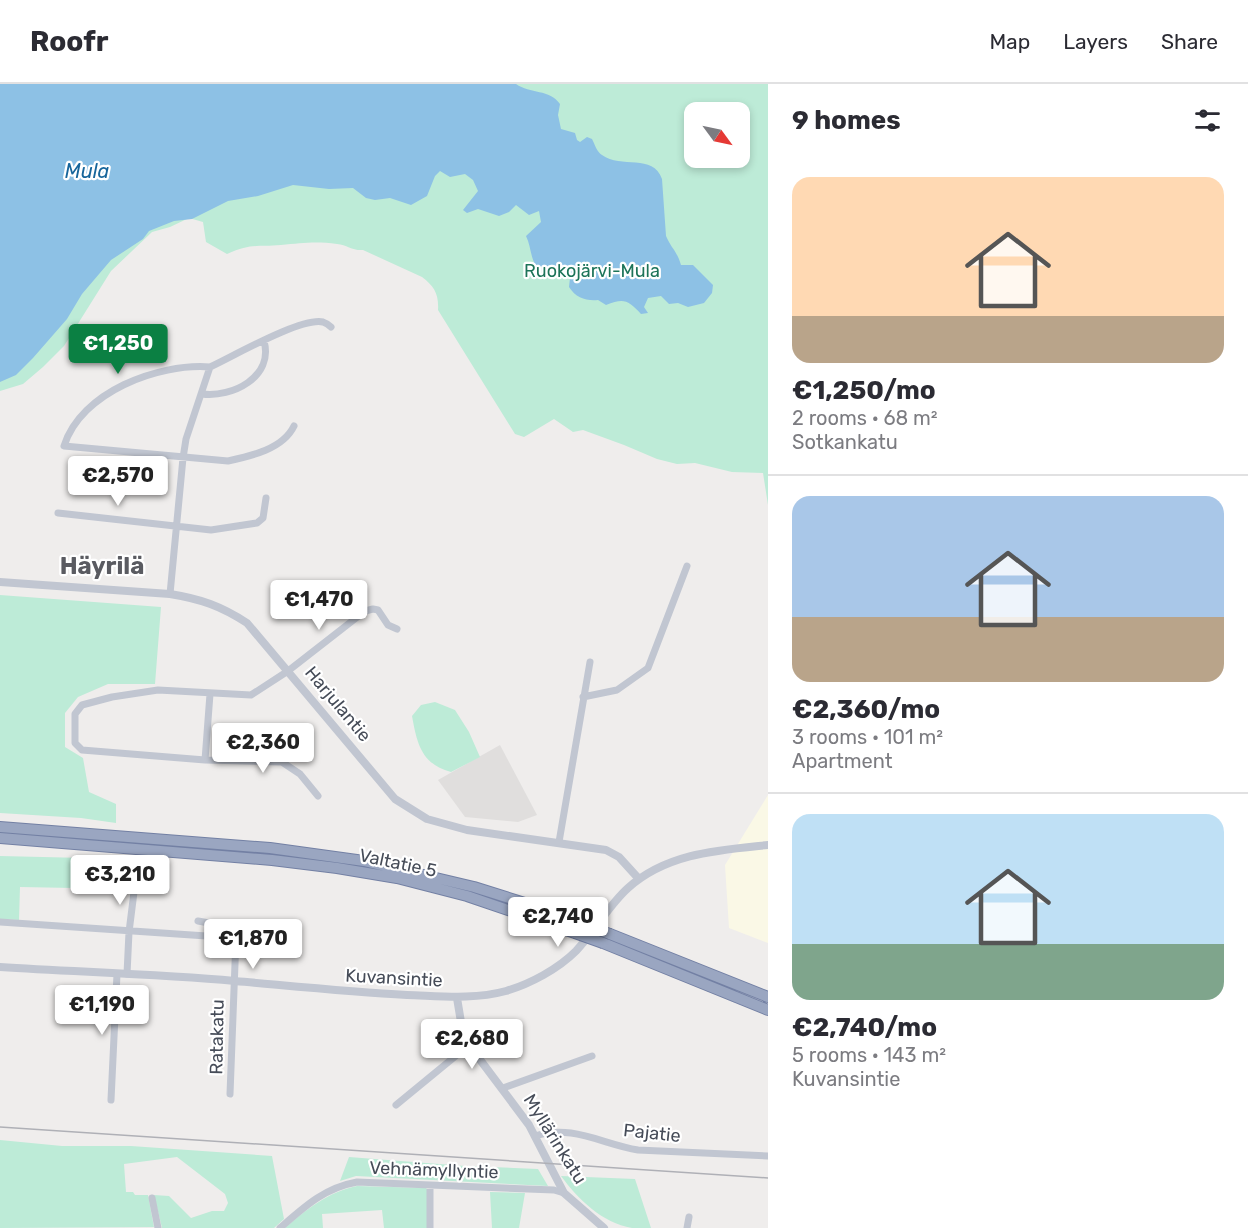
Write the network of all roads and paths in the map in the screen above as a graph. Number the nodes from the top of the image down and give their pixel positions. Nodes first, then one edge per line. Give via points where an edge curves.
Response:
1 (331, 327) dead end
2 (264, 340) junction
3 (210, 367) junction
4 (202, 394) junction
5 (294, 426) dead end
6 (183, 458) junction
7 (266, 498) dead end
8 (58, 513) dead end
9 (176, 525) junction
10 (687, 566) dead end
11 (0, 582) edge
12 (171, 594) junction
13 (397, 629) dead end
14 (590, 662) dead end
15 (288, 671) junction
16 (210, 694) junction
17 (583, 697) junction
18 (205, 760) junction
19 (318, 796) dead end
20 (0, 827) edge
21 (0, 838) edge
22 (559, 842) junction
23 (768, 845) edge
24 (639, 879) junction
25 (135, 884) dead end
26 (198, 921) dead end
27 (0, 922) edge
28 (129, 932) junction
29 (208, 936) junction
30 (0, 967) edge
31 (117, 974) junction
32 (128, 974) junction
33 (234, 981) junction
34 (715, 988) junction
35 (768, 997) edge
36 (457, 998) junction
37 (768, 1010) edge
38 (768, 1018) edge
39 (469, 1045) junction
40 (592, 1056) dead end
41 (503, 1088) junction
42 (230, 1094) dead end
43 (111, 1100) dead end
44 (396, 1105) dead end
45 (535, 1136) junction
46 (768, 1156) edge
47 (430, 1185) junction
48 (564, 1193) junction
49 (152, 1198) dead end
50 (689, 1217) dead end
51 (158, 1228) edge
52 (280, 1228) edge
53 (430, 1228) edge
54 (604, 1228) edge
55 (687, 1228) edge

1 - 2 street via 322,322 303,325
2 - 3 street
2 - 4 street via 265,360 251,380 231,392
3 - 4 street
3 - 6 street via 163,370 128,383 80,418 64,446
4 - 6 street
5 - 6 street via 290,435 252,456 228,461
6 - 9 street
7 - 9 street via 263,518 256,523 211,530
8 - 9 street
9 - 12 street
10 - 17 street via 648,668 617,690
11 - 12 street, Harjulantie
12 - 15 street, Harjulantie via 225,609 247,623
13 - 15 street via 388,625 378,610 365,611
14 - 17 street
15 - 16 street via 251,695
15 - 22 street, Harjulantie via 395,799 427,819 467,830
16 - 18 street
16 - 18 street via 158,690 124,695 82,705 75,714 75,743 82,750
17 - 22 street
18 - 19 street via 282,762 300,774
20 - 35 highway, Valtatie 5, bridge via 270,848 364,861 474,887 547,910
21 - 34 highway, Valtatie 5, bridge via 261,859 397,878 467,896 575,933
22 - 24 street, Harjulantie via 606,850 620,857
23 - 24 street via 685,856
24 - 36 street, Kuvansintie via 610,907 575,951 552,970 507,991
25 - 28 street
26 - 29 street via 209,924
27 - 28 street
28 - 29 street
28 - 32 street
29 - 33 street, Ratakatu via 236,938
30 - 31 street, Kuvansintie
31 - 32 street, Kuvansintie
31 - 43 street
32 - 33 street, Kuvansintie
33 - 36 street, Kuvansintie
33 - 42 street, Ratakatu
34 - 37 highway, Valtatie 5
34 - 38 highway
36 - 39 street, Myllärinkatu
39 - 41 street, Myllärinkatu
39 - 44 street
40 - 41 street
41 - 45 street, Myllärinkatu
45 - 46 street, Pajatie via 571,1132 638,1150
45 - 48 street, Myllärinkatu
47 - 48 street, Vehnämyllyntie
47 - 52 street, Vehnämyllyntie via 370,1181 341,1185 323,1193
47 - 53 street
48 - 54 street, Myllärinkatu
49 - 51 street
50 - 55 street

